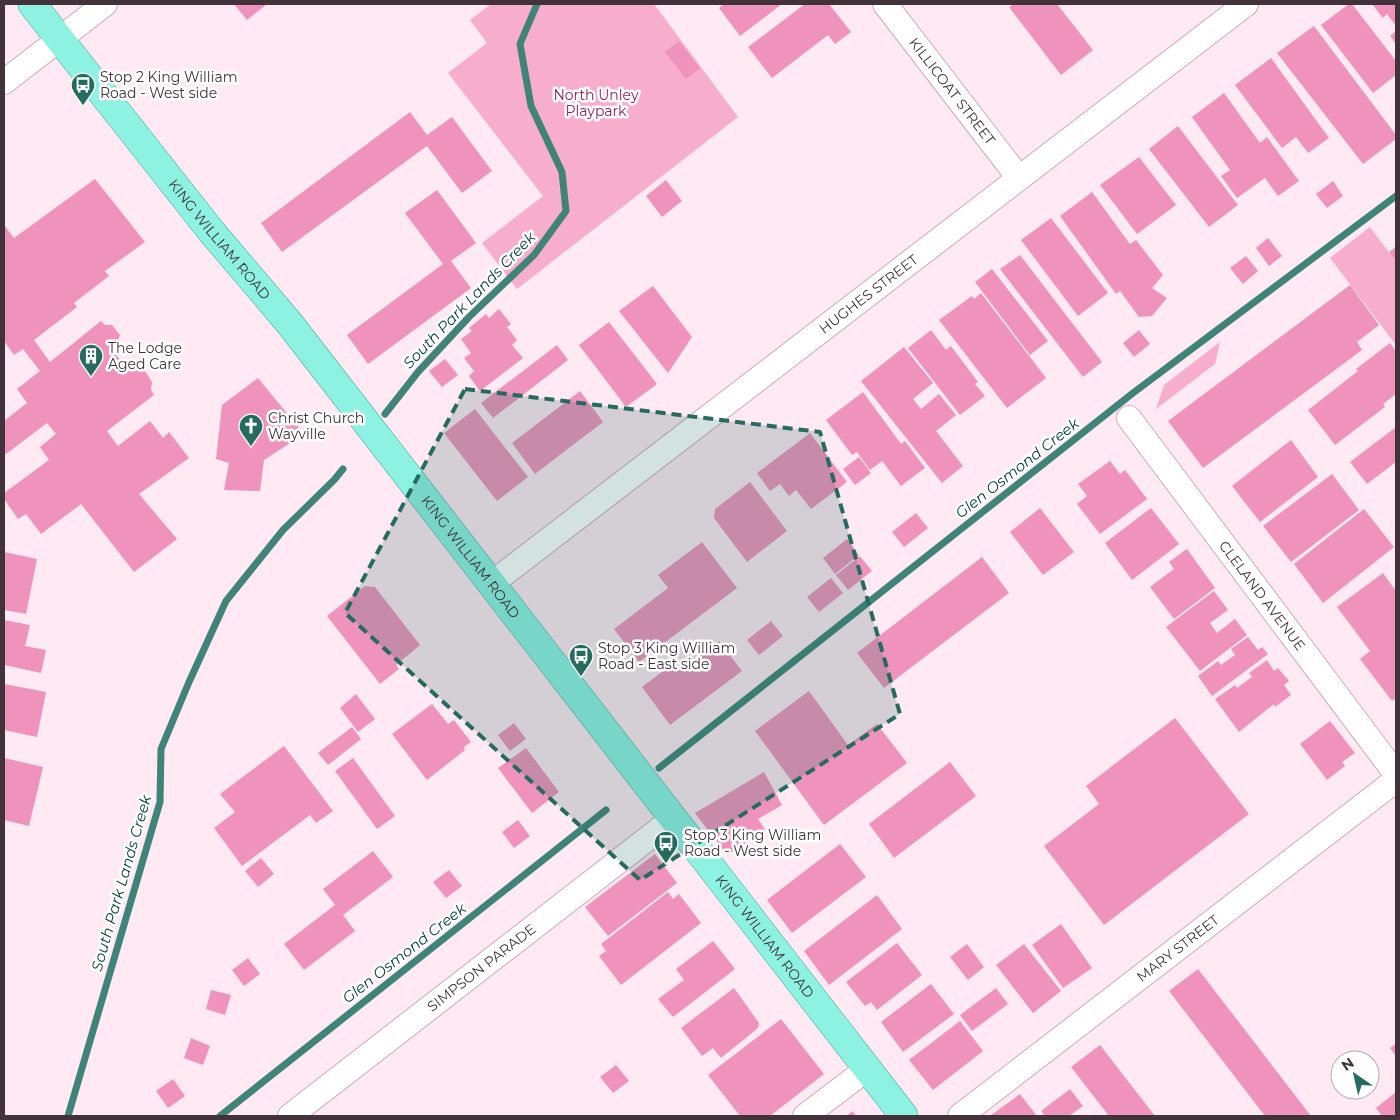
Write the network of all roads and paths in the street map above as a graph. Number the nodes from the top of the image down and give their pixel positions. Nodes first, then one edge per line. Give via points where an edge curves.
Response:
1 (32, 4) edge
2 (105, 4) edge
3 (885, 4) edge
4 (1246, 4) edge
5 (59, 39) junction
6 (4, 82) edge
7 (1019, 178) junction
8 (1129, 418) dead end
9 (491, 584) junction
10 (1396, 774) edge
11 (1396, 780) edge
12 (673, 819) junction
13 (867, 1069) junction
14 (290, 1116) edge
15 (806, 1116) edge
16 (904, 1116) edge
17 (960, 1116) edge

1 - 5 main road, KING WILLIAM ROAD
2 - 5 street
3 - 7 street, KILLICOAT STREET
4 - 7 street, HUGHES STREET
5 - 6 street
5 - 9 main road, KING WILLIAM ROAD via 210,231 290,324
7 - 9 street, HUGHES STREET
8 - 10 street, CLELAND AVENUE
9 - 12 main road, KING WILLIAM ROAD
11 - 17 street, MARY STREET
12 - 13 main road, KING WILLIAM ROAD
12 - 14 street, SIMPSON PARADE
13 - 15 street
13 - 16 main road, KING WILLIAM ROAD

